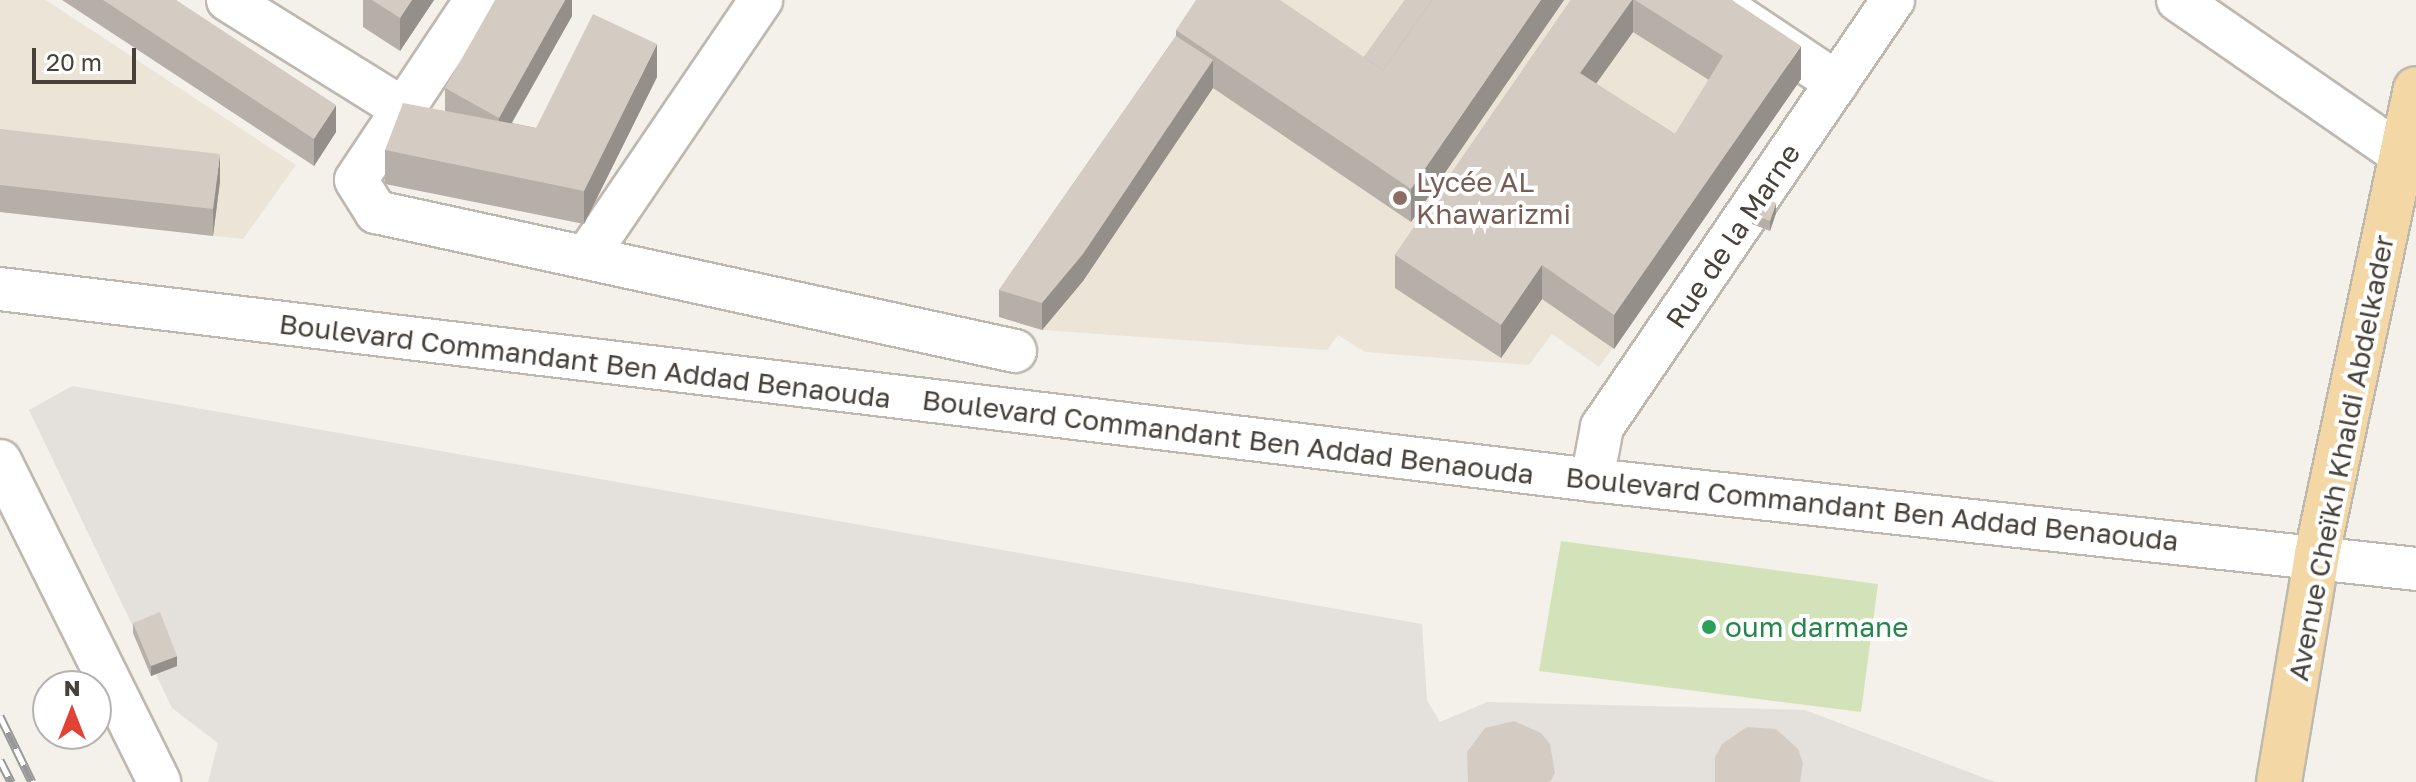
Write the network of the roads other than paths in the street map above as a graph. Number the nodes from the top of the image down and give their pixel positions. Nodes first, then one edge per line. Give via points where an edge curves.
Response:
1 (228, 0) edge
2 (476, 0) edge
3 (761, 0) edge
4 (1713, 0) edge
5 (1893, 0) edge
6 (2178, 0) edge
7 (1837, 83) junction
8 (2416, 89) edge
9 (403, 109) junction
10 (2409, 160) edge
11 (587, 256) junction
12 (0, 289) edge
13 (1015, 351) dead end
14 (0, 461) edge
15 (1592, 480) junction
16 (2317, 554) junction
17 (2416, 569) edge
18 (159, 782) edge
19 (2279, 782) edge

1 - 9 street
2 - 9 street
3 - 11 street
4 - 7 street
5 - 7 street, Rue de la Marne
6 - 10 street
7 - 15 street, Rue de la Marne via 1602,427
8 - 10 main road, Avenue Cheïkh Khaldi Abdelkader
9 - 11 street via 356,180 376,212
10 - 16 main road, Avenue Cheïkh Khaldi Abdelkader
11 - 13 street
12 - 15 street, Boulevard Commandant Ben Addad Benaouda
14 - 18 street
15 - 16 street, Boulevard Commandant Ben Addad Benaouda
16 - 17 street, Boulevard Commandant Ben Addad Benaouda
16 - 19 main road, Avenue Cheïkh Khaldi Abdelkader

